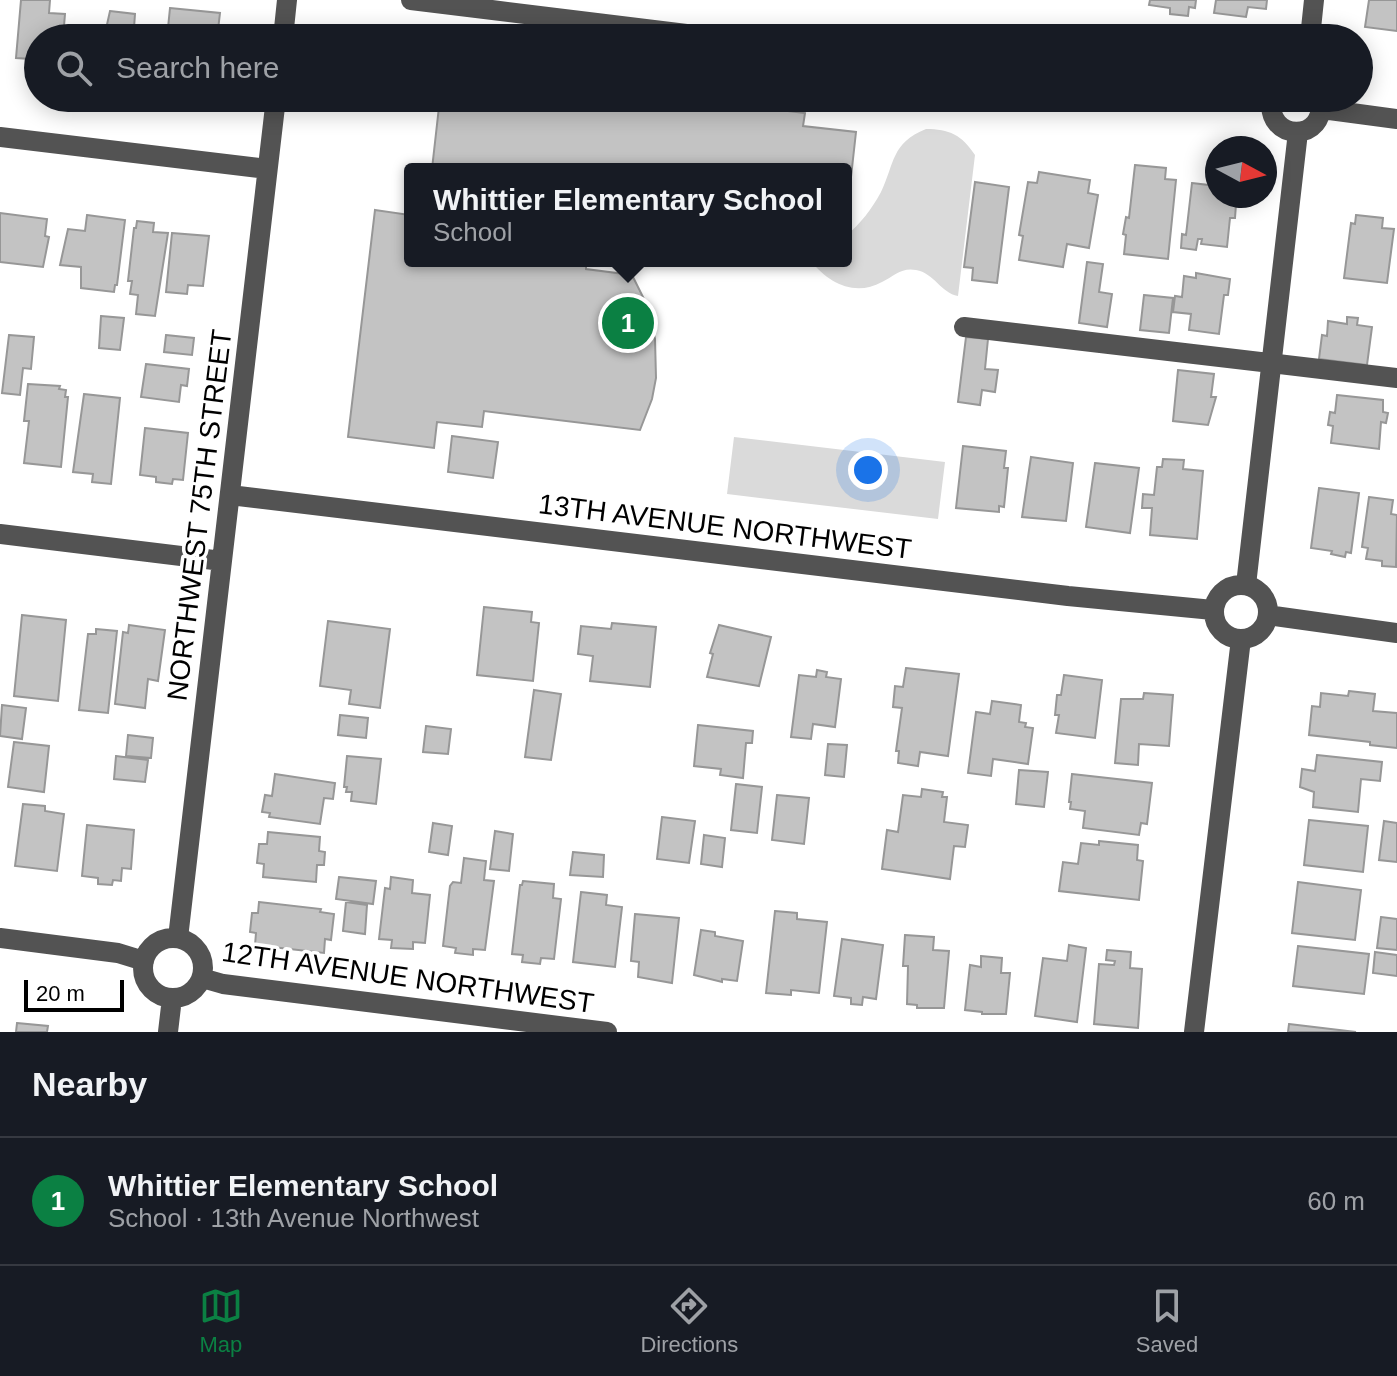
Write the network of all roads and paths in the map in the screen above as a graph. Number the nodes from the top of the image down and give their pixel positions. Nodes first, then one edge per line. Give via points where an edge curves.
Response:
1 (287, 0) edge
2 (411, 0) edge
3 (1314, 0) edge
4 (499, 6) edge
5 (284, 24) edge
6 (623, 24) edge
7 (1311, 24) edge
8 (274, 112) edge
9 (1272, 112) edge
10 (1318, 112) edge
11 (1362, 112) edge
12 (1397, 119) edge
13 (1298, 132) junction
14 (0, 137) edge
15 (267, 169) junction
16 (964, 327) dead end
17 (1272, 362) junction
18 (1397, 378) edge
19 (230, 495) junction
20 (0, 534) edge
21 (222, 561) junction
22 (1246, 585) junction
23 (1213, 610) junction
24 (1268, 615) junction
25 (1397, 633) edge
26 (1241, 639) junction
27 (0, 938) edge
28 (178, 938) junction
29 (144, 961) junction
30 (202, 978) junction
31 (172, 998) junction
32 (168, 1032) edge
33 (607, 1032) edge
34 (1194, 1032) edge

1 - 5 street
2 - 4 street
3 - 7 street
4 - 6 street
8 - 15 street, NORTHWEST 75TH STREET
9 - 13 street via 1277,124
10 - 13 street via 1311,127
11 - 12 street
13 - 17 street
14 - 15 street
15 - 19 street, NORTHWEST 75TH STREET
16 - 17 street
17 - 18 street
17 - 22 street
19 - 21 street, NORTHWEST 75TH STREET
19 - 23 street, 13TH AVENUE NORTHWEST
20 - 21 street
21 - 28 street, NORTHWEST 75TH STREET
22 - 23 street via 1220,593
22 - 24 street via 1262,594
23 - 26 street via 1218,628
24 - 25 street
24 - 26 street via 1257,633
26 - 34 street
27 - 29 street
28 - 29 street via 160,939
28 - 30 street via 198,950
29 - 31 street via 147,984
30 - 31 street via 190,993
30 - 33 street, 12TH AVENUE NORTHWEST
31 - 32 street

